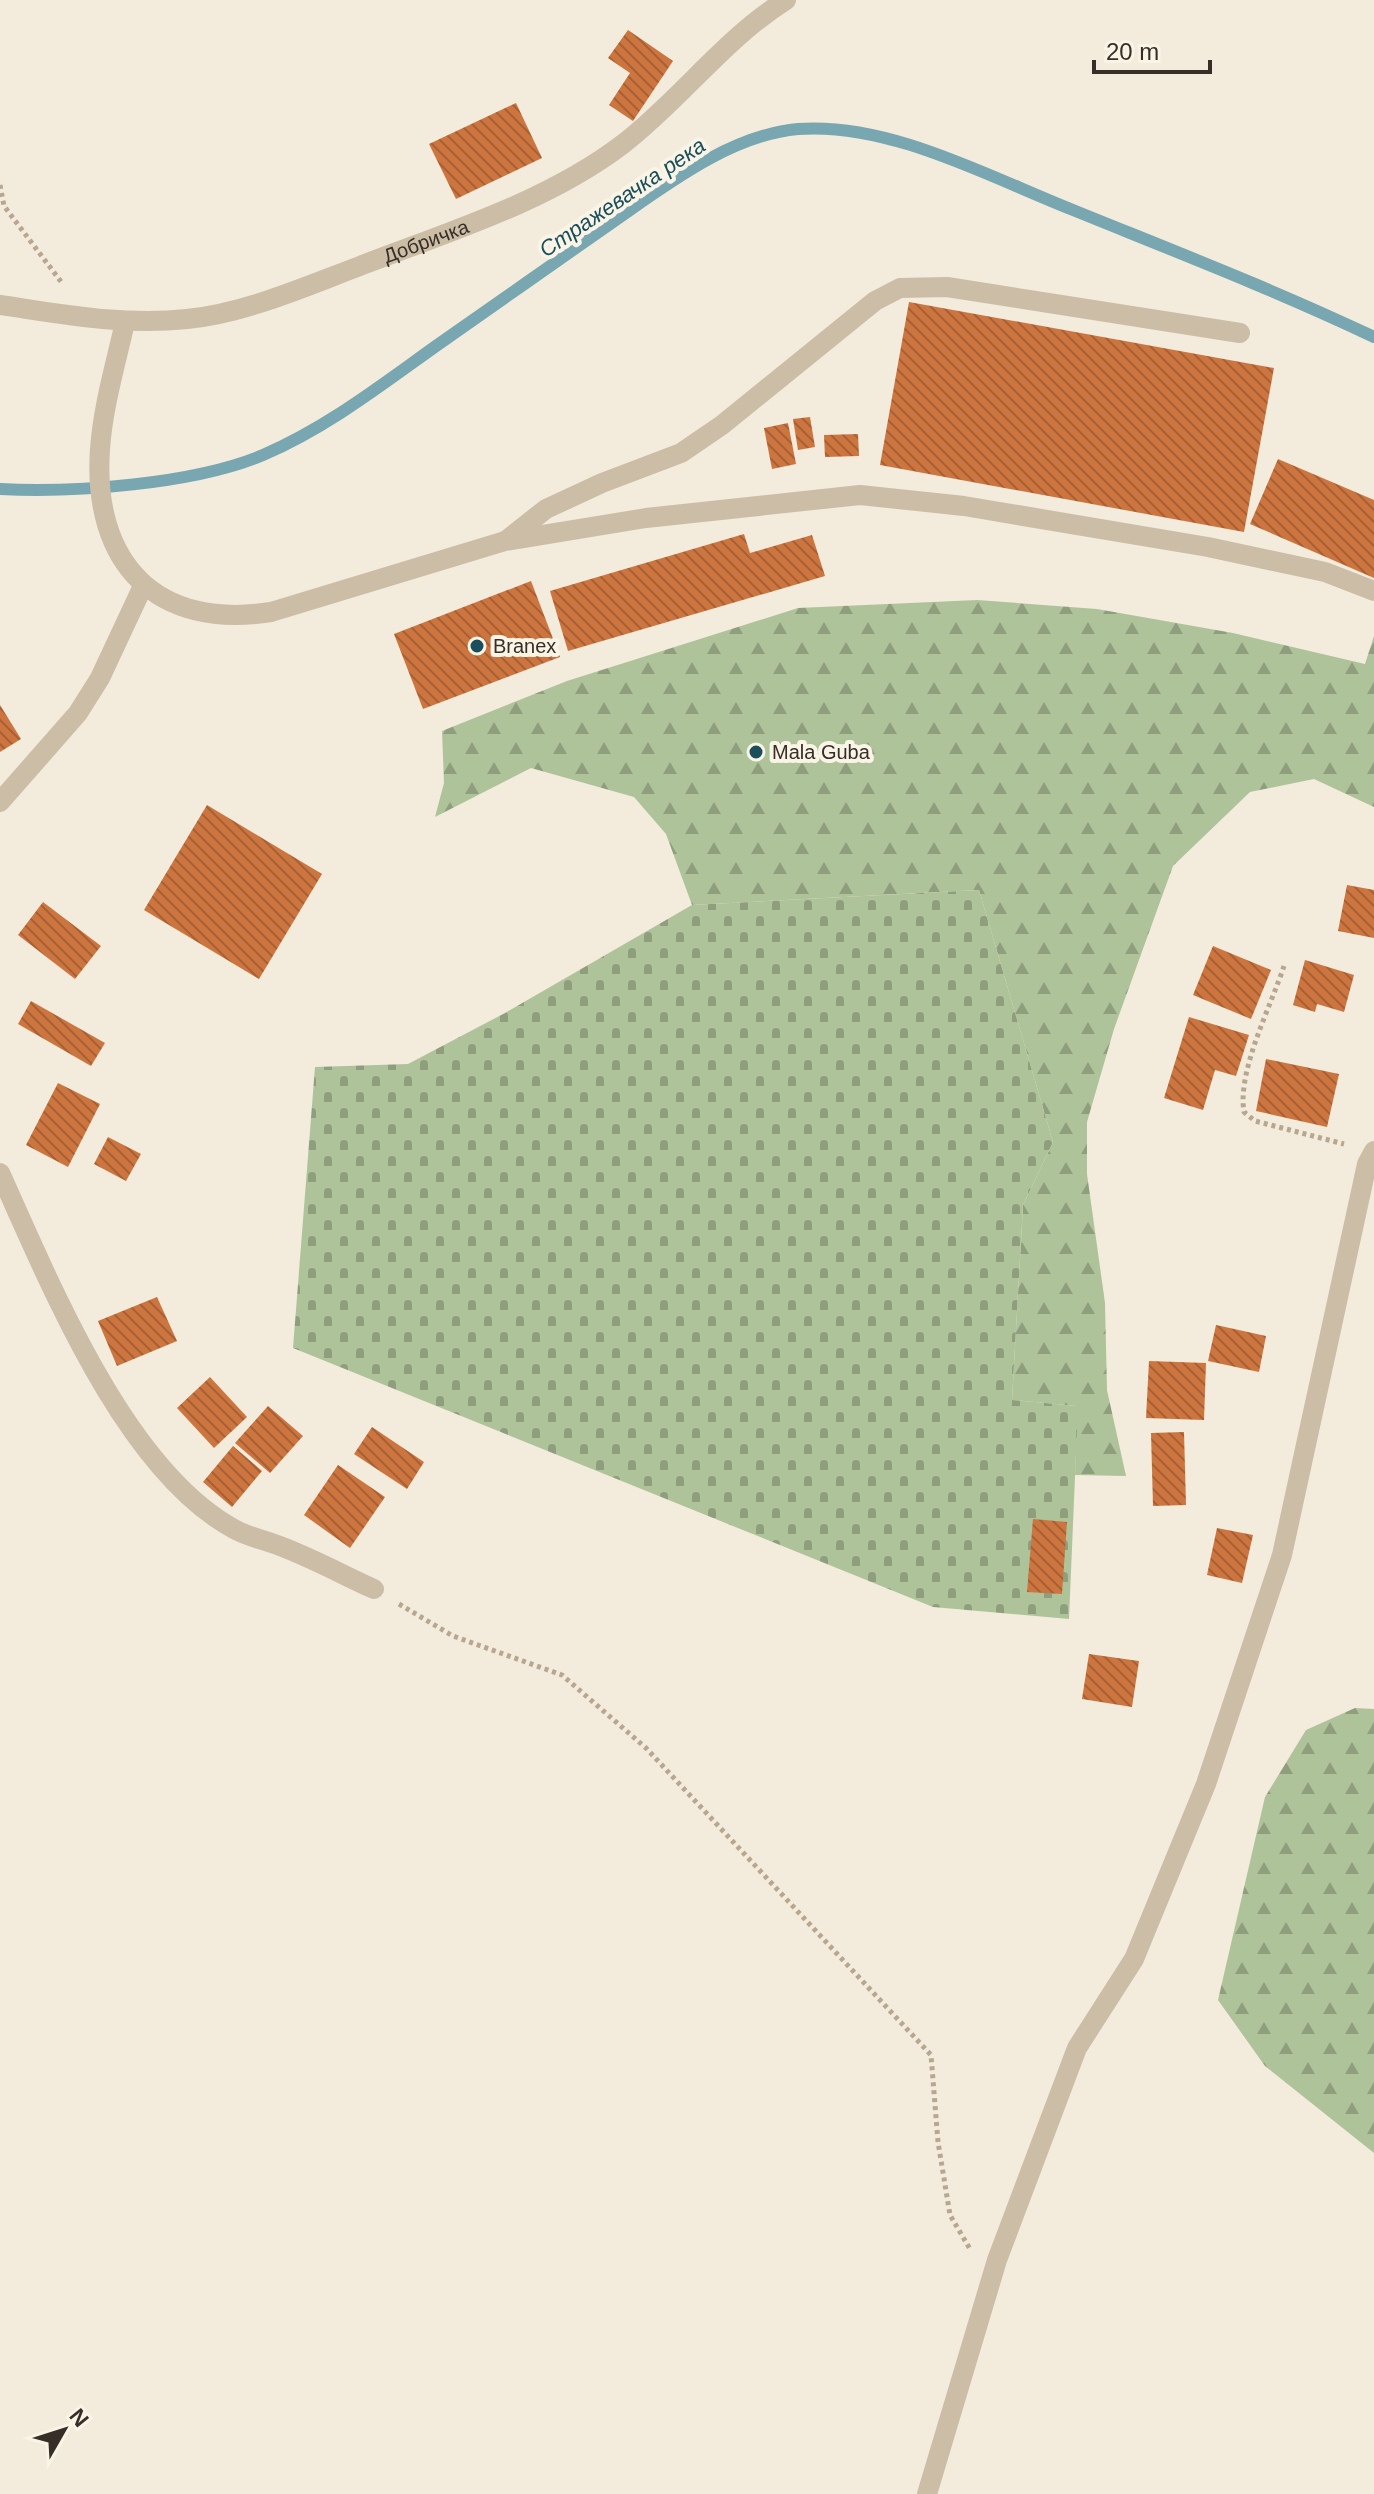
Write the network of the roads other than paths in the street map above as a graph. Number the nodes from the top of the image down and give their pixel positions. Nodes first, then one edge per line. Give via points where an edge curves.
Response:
1 (786, 0) edge
2 (0, 305) edge
3 (125, 322) junction
4 (1240, 333) dead end
5 (505, 541) junction
6 (143, 586) junction
7 (1374, 591) edge
8 (0, 802) edge
9 (1374, 1151) edge
10 (0, 1173) edge
11 (374, 1589) road end
12 (927, 2494) edge

1 - 3 street, Добричка via 756,19 622,145 570,177 489,215 277,296 216,315
2 - 3 street, Добричка
3 - 6 street via 100,448 105,515 122,557
4 - 5 street via 947,287 900,288 850,318 681,453 546,509
5 - 6 street via 308,603 240,617 181,608
5 - 7 street via 783,501 889,495 1208,547 1325,572
6 - 8 street via 78,713
9 - 12 street via 1282,1555 1206,1784 1134,1959 1077,2048 997,2260
10 - 11 street via 82,1346 126,1419 166,1471 235,1530

